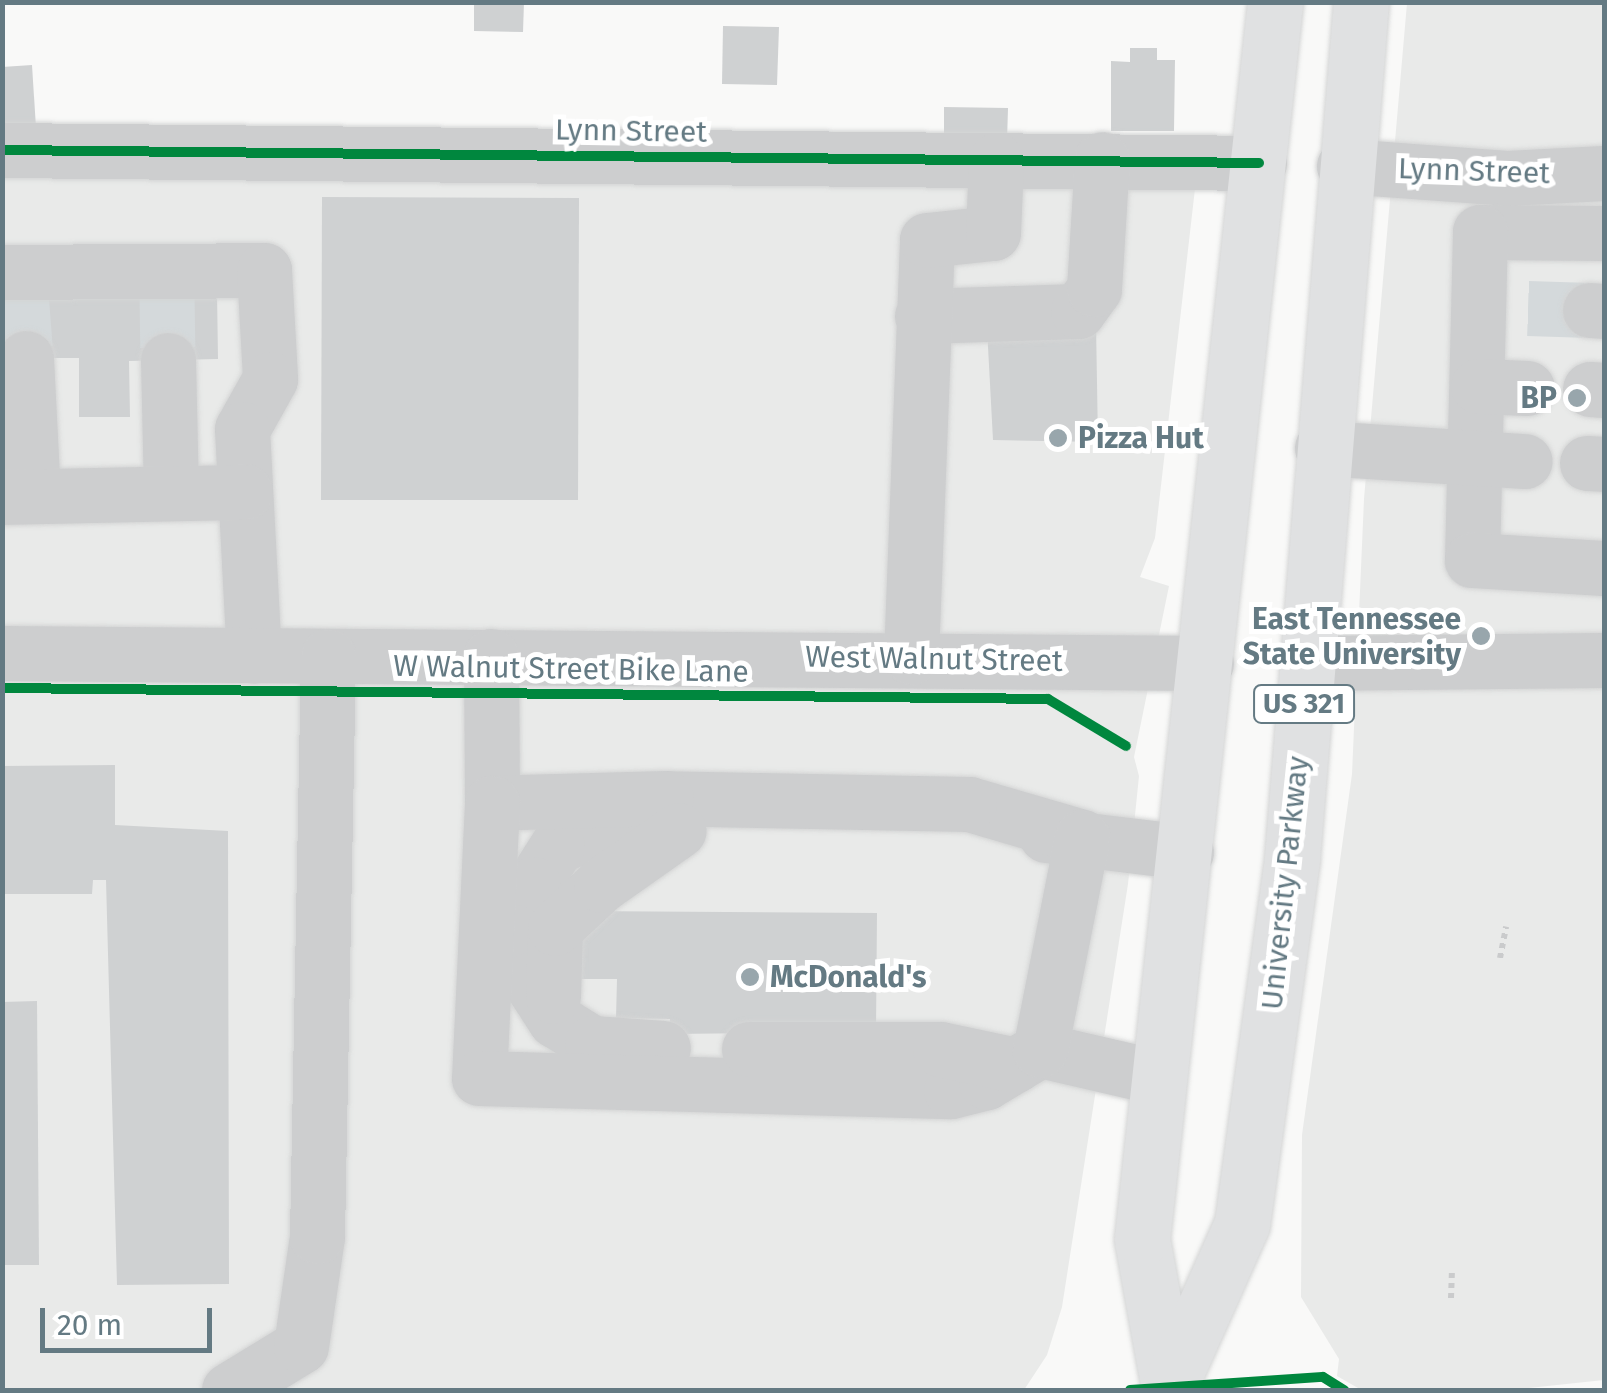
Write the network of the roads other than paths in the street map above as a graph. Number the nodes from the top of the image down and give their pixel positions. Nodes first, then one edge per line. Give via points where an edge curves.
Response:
1 (1274, 2) edge
2 (1361, 2) edge
3 (2, 150) edge
4 (1102, 159) junction
5 (996, 160) junction
6 (1260, 163) junction
7 (1344, 166) junction
8 (1604, 172) edge
9 (1604, 232) edge
10 (15, 279) edge
11 (922, 316) junction
12 (26, 358) tunnel mouth
13 (168, 360) tunnel mouth
14 (1322, 448) junction
15 (1500, 460) junction
16 (171, 490) junction
17 (246, 492) junction
18 (18, 496) edge
19 (1604, 568) edge
20 (2, 653) edge
21 (254, 656) junction
22 (328, 656) junction
23 (491, 656) junction
24 (911, 657) junction
25 (1604, 660) edge
26 (1206, 663) junction
27 (1306, 663) junction
28 (492, 802) junction
29 (1082, 838) junction
30 (1186, 852) junction
31 (1027, 1058) junction
32 (1157, 1077) junction
33 (1168, 1389) edge
34 (228, 1390) edge

1 - 6 highway, University Parkway / US 321
2 - 7 highway, University Parkway / US 321
3 - 5 street, Lynn Street
4 - 5 street, Lynn Street
4 - 6 street, Lynn Street
4 - 11 street via 1094,289 1078,311
5 - 11 street via 993,233 927,240
6 - 26 highway, University Parkway / US 321
7 - 8 street, Lynn Street via 1507,178
7 - 14 highway, University Parkway / US 321
9 - 15 street via 1480,232 1504,308
10 - 17 street via 166,281 264,270 270,378 242,429
11 - 24 street
12 - 18 street
13 - 16 street
14 - 15 street
14 - 27 highway, University Parkway / US 321
15 - 19 street via 1472,560
16 - 17 street
16 - 18 street
17 - 21 street
20 - 21 street, West Walnut Street
21 - 22 street, West Walnut Street
22 - 23 street, West Walnut Street
22 - 34 street via 317,1236 301,1346
23 - 24 street, West Walnut Street
23 - 28 street
24 - 26 street, West Walnut Street
25 - 27 street
26 - 30 highway, University Parkway / US 321
27 - 33 highway, University Parkway / US 321 via 1292,858 1242,1224
28 - 29 street via 969,804
28 - 31 street via 480,1078 951,1091
29 - 30 street
29 - 31 street
29 - 31 street via 946,830 679,830 555,928 555,1020 592,1043 940,1049
30 - 32 highway, University Parkway / US 321
31 - 32 street
32 - 33 highway, University Parkway / US 321 via 1142,1238

